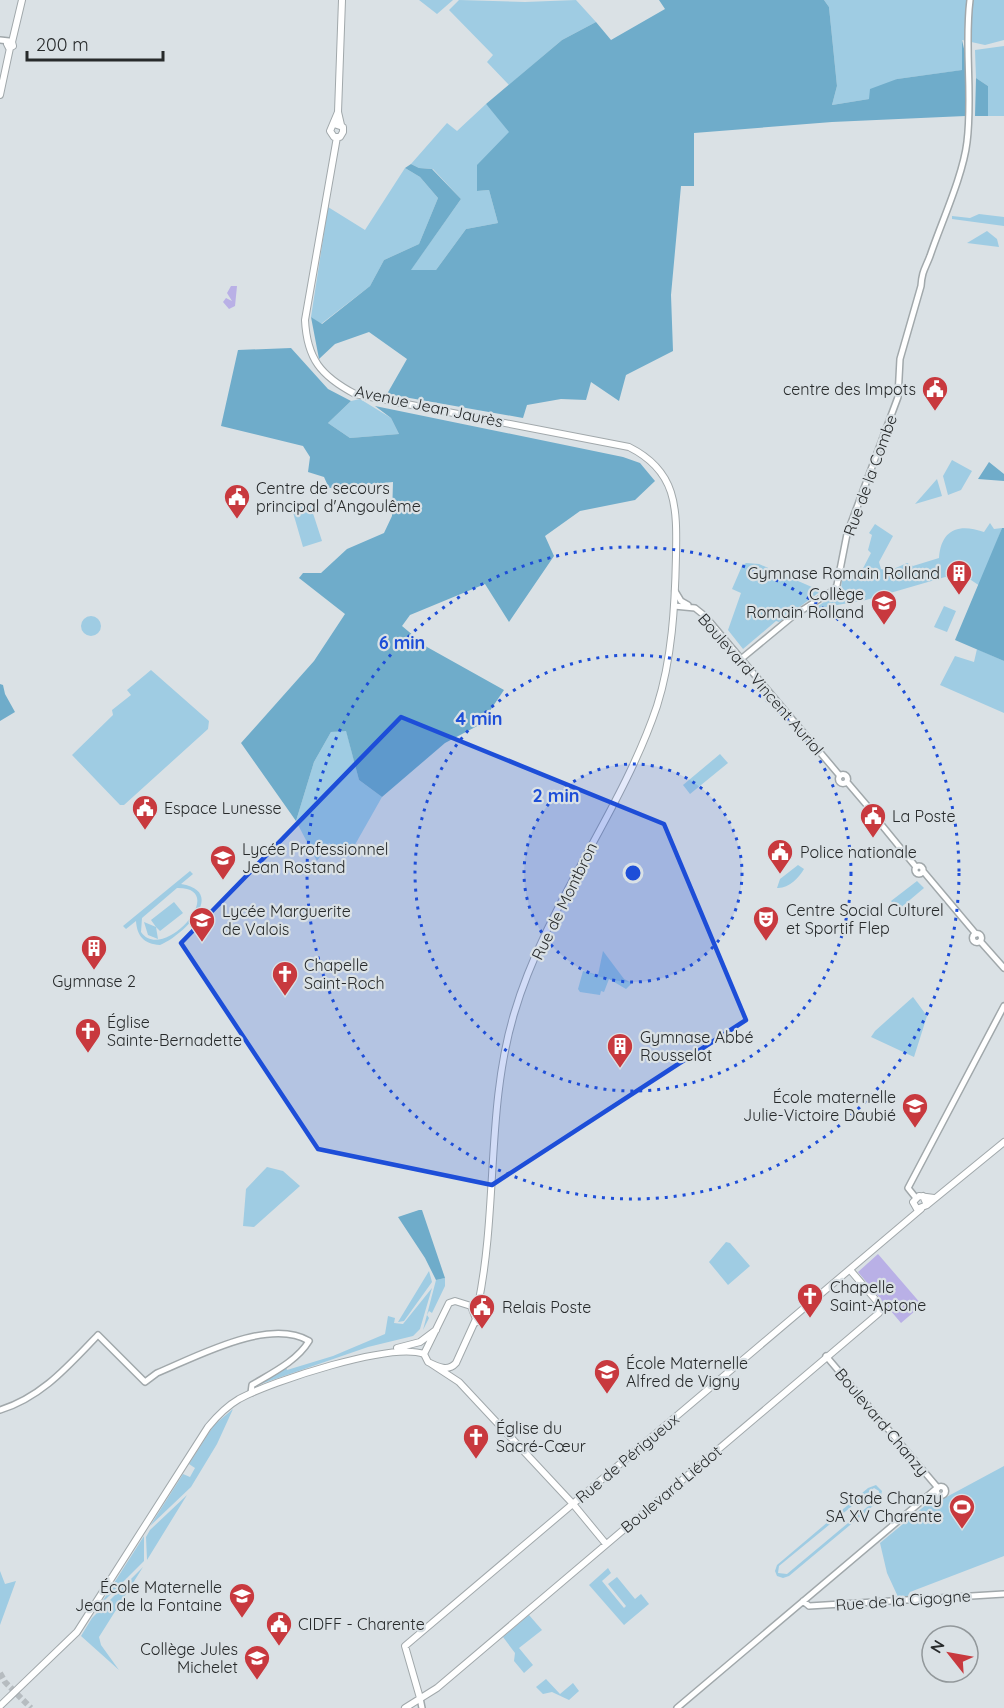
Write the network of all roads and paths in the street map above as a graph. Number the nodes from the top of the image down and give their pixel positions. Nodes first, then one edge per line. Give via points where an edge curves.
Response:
1 (22, 0) edge
2 (342, 0) edge
3 (970, 0) edge
4 (0, 42) edge
5 (10, 45) junction
6 (0, 95) edge
7 (337, 125) junction
8 (337, 137) junction
9 (674, 506) joint
10 (675, 591) junction
11 (674, 606) junction
12 (695, 608) junction
13 (741, 659) junction
14 (1004, 968) edge
15 (1004, 1006) edge
16 (1004, 1142) edge
17 (920, 1197) junction
18 (935, 1198) junction
19 (921, 1207) junction
20 (850, 1271) junction
21 (478, 1307) junction
22 (474, 1328) junction
23 (436, 1330) junction
24 (424, 1354) junction
25 (826, 1356) junction
26 (430, 1363) junction
27 (456, 1363) junction
28 (459, 1382) junction
29 (251, 1392) junction
30 (0, 1410) edge
31 (573, 1504) junction
32 (606, 1544) junction
33 (1004, 1594) edge
34 (803, 1601) junction
35 (420, 1698) junction
36 (0, 1706) edge
37 (405, 1708) edge
38 (422, 1708) edge
39 (677, 1708) edge

1 - 5 main road
2 - 7 main road
3 - 13 street, Rue de la Combe via 967,142 930,257 921,273 921,286 900,359 898,397 847,534 835,590 793,616
4 - 5 street
5 - 6 main road
7 - 8 main road via 343,132
7 - 8 main road via 330,133
8 - 9 main road, Avenue Jean Jaurès via 305,320 306,342 315,362 334,382 355,393 629,447 649,457 658,467
9 - 10 main road, Rue de Montbron
10 - 11 main road, Rue de Montbron
10 - 12 street via 681,601
11 - 12 street, Boulevard Vincent Auriol
11 - 21 main road, Rue de Montbron via 665,673 647,732 536,957 514,1014 501,1083
12 - 13 street, Boulevard Vincent Auriol
13 - 14 street, Boulevard Vincent Auriol via 840,776 846,776 846,783 875,817 881,818 880,823 916,867 921,867 922,873 975,935 981,936 980,941
15 - 17 street via 908,1188
16 - 18 main road, Rue de Périgueux
17 - 18 main road
17 - 19 main road
17 - 19 main road via 913,1202
18 - 19 main road, Rue de Périgueux
19 - 20 main road, Rue de Périgueux
20 - 25 main road, Boulevard Liédot via 881,1310
20 - 31 main road, Rue de Périgueux
21 - 22 main road
21 - 22 main road
21 - 23 main road via 462,1301 449,1303
22 - 27 main road
23 - 24 main road
23 - 29 main road via 416,1343 345,1359
24 - 26 main road
24 - 29 main road via 404,1351 365,1356
25 - 32 main road, Boulevard Liédot
25 - 34 street, Boulevard Chanzy via 937,1490
26 - 27 main road via 446,1368
26 - 28 main road
27 - 28 main road via 454,1372
28 - 31 main road
29 - 30 street via 252,1385 283,1367 309,1341 298,1336 251,1336 157,1373 145,1382 98,1335 49,1385
29 - 36 main road via 229,1403 205,1426 77,1632
31 - 32 main road
31 - 35 main road, Rue de Périgueux via 405,1646
32 - 35 main road, Boulevard Liédot via 437,1688
33 - 34 street, Rue de la Cigogne via 809,1606
34 - 39 street
35 - 37 main road, Boulevard Liédot
35 - 38 street

